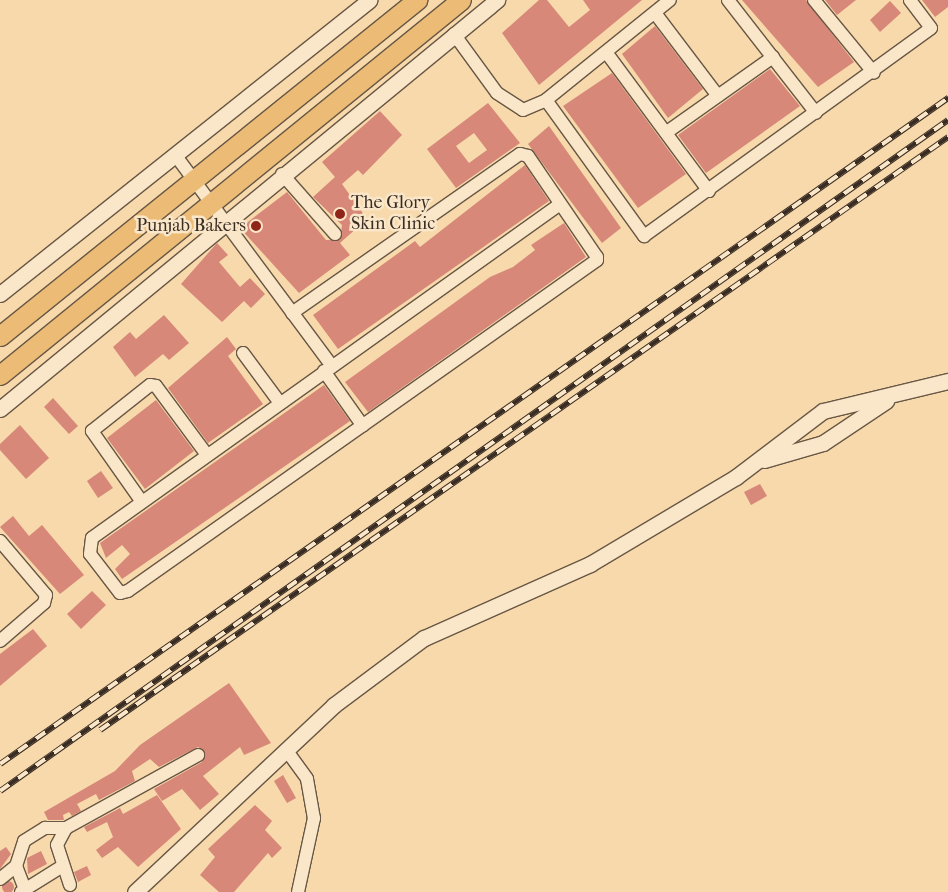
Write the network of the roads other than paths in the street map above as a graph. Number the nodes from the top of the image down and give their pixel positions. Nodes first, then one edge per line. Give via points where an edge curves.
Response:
1 (369, 0) edge
2 (417, 0) edge
3 (461, 0) edge
4 (497, 0) edge
5 (670, 0) edge
6 (728, 0) edge
7 (814, 0) edge
8 (910, 0) edge
9 (655, 13) junction
10 (454, 34) junction
11 (606, 52) junction
12 (774, 57) junction
13 (874, 73) junction
14 (718, 96) junction
15 (546, 100) junction
16 (816, 113) junction
17 (667, 132) junction
18 (176, 156) junction
19 (282, 174) junction
20 (193, 179) junction
21 (709, 191) junction
22 (210, 202) junction
23 (560, 204) junction
24 (223, 222) junction
25 (335, 234) dead end
26 (0, 294) edge
27 (292, 313) junction
28 (0, 336) edge
29 (243, 353) dead end
30 (328, 369) junction
31 (0, 375) edge
32 (948, 381) edge
33 (890, 398) junction
34 (280, 403) junction
35 (0, 409) edge
36 (362, 426) junction
37 (207, 456) junction
38 (758, 461) junction
39 (142, 502) junction
40 (0, 541) edge
41 (0, 641) edge
42 (287, 751) junction
43 (198, 755) dead end
44 (66, 828) junction
45 (16, 866) junction
46 (61, 867) junction
47 (0, 879) edge
48 (70, 885) dead end
49 (24, 891) edge
50 (135, 892) edge
51 (298, 892) edge

1 - 18 street
2 - 20 main road
3 - 22 main road
4 - 10 street
5 - 9 street
6 - 12 street
7 - 13 street
8 - 13 street via 931,28
9 - 11 street
9 - 14 street
10 - 15 street via 497,93 523,110
10 - 19 street
11 - 15 street
11 - 17 street
12 - 14 street
12 - 16 street
13 - 16 street
14 - 17 street
15 - 21 street via 644,236
16 - 21 street
17 - 21 street
18 - 20 street
18 - 26 street
19 - 24 street
19 - 25 street
20 - 22 street
20 - 28 main road
22 - 24 street
22 - 31 main road
23 - 27 street via 528,156 520,154
23 - 30 street
23 - 36 street via 596,262
24 - 27 street
24 - 35 street
27 - 30 street
29 - 34 street
30 - 34 street
30 - 36 street
32 - 33 street
33 - 38 street via 823,443
33 - 38 street via 823,411
34 - 37 street
36 - 39 street via 124,594 90,554 88,543
37 - 39 street
37 - 39 street via 156,386 150,386 92,431
38 - 42 street via 590,564 424,638 334,705
40 - 41 street via 46,595 44,604
42 - 50 street via 244,786
42 - 51 street via 307,778 314,818
43 - 44 street
44 - 45 street via 45,828 24,841
44 - 46 street via 57,845
45 - 47 street
45 - 49 street
46 - 48 street
46 - 49 street

